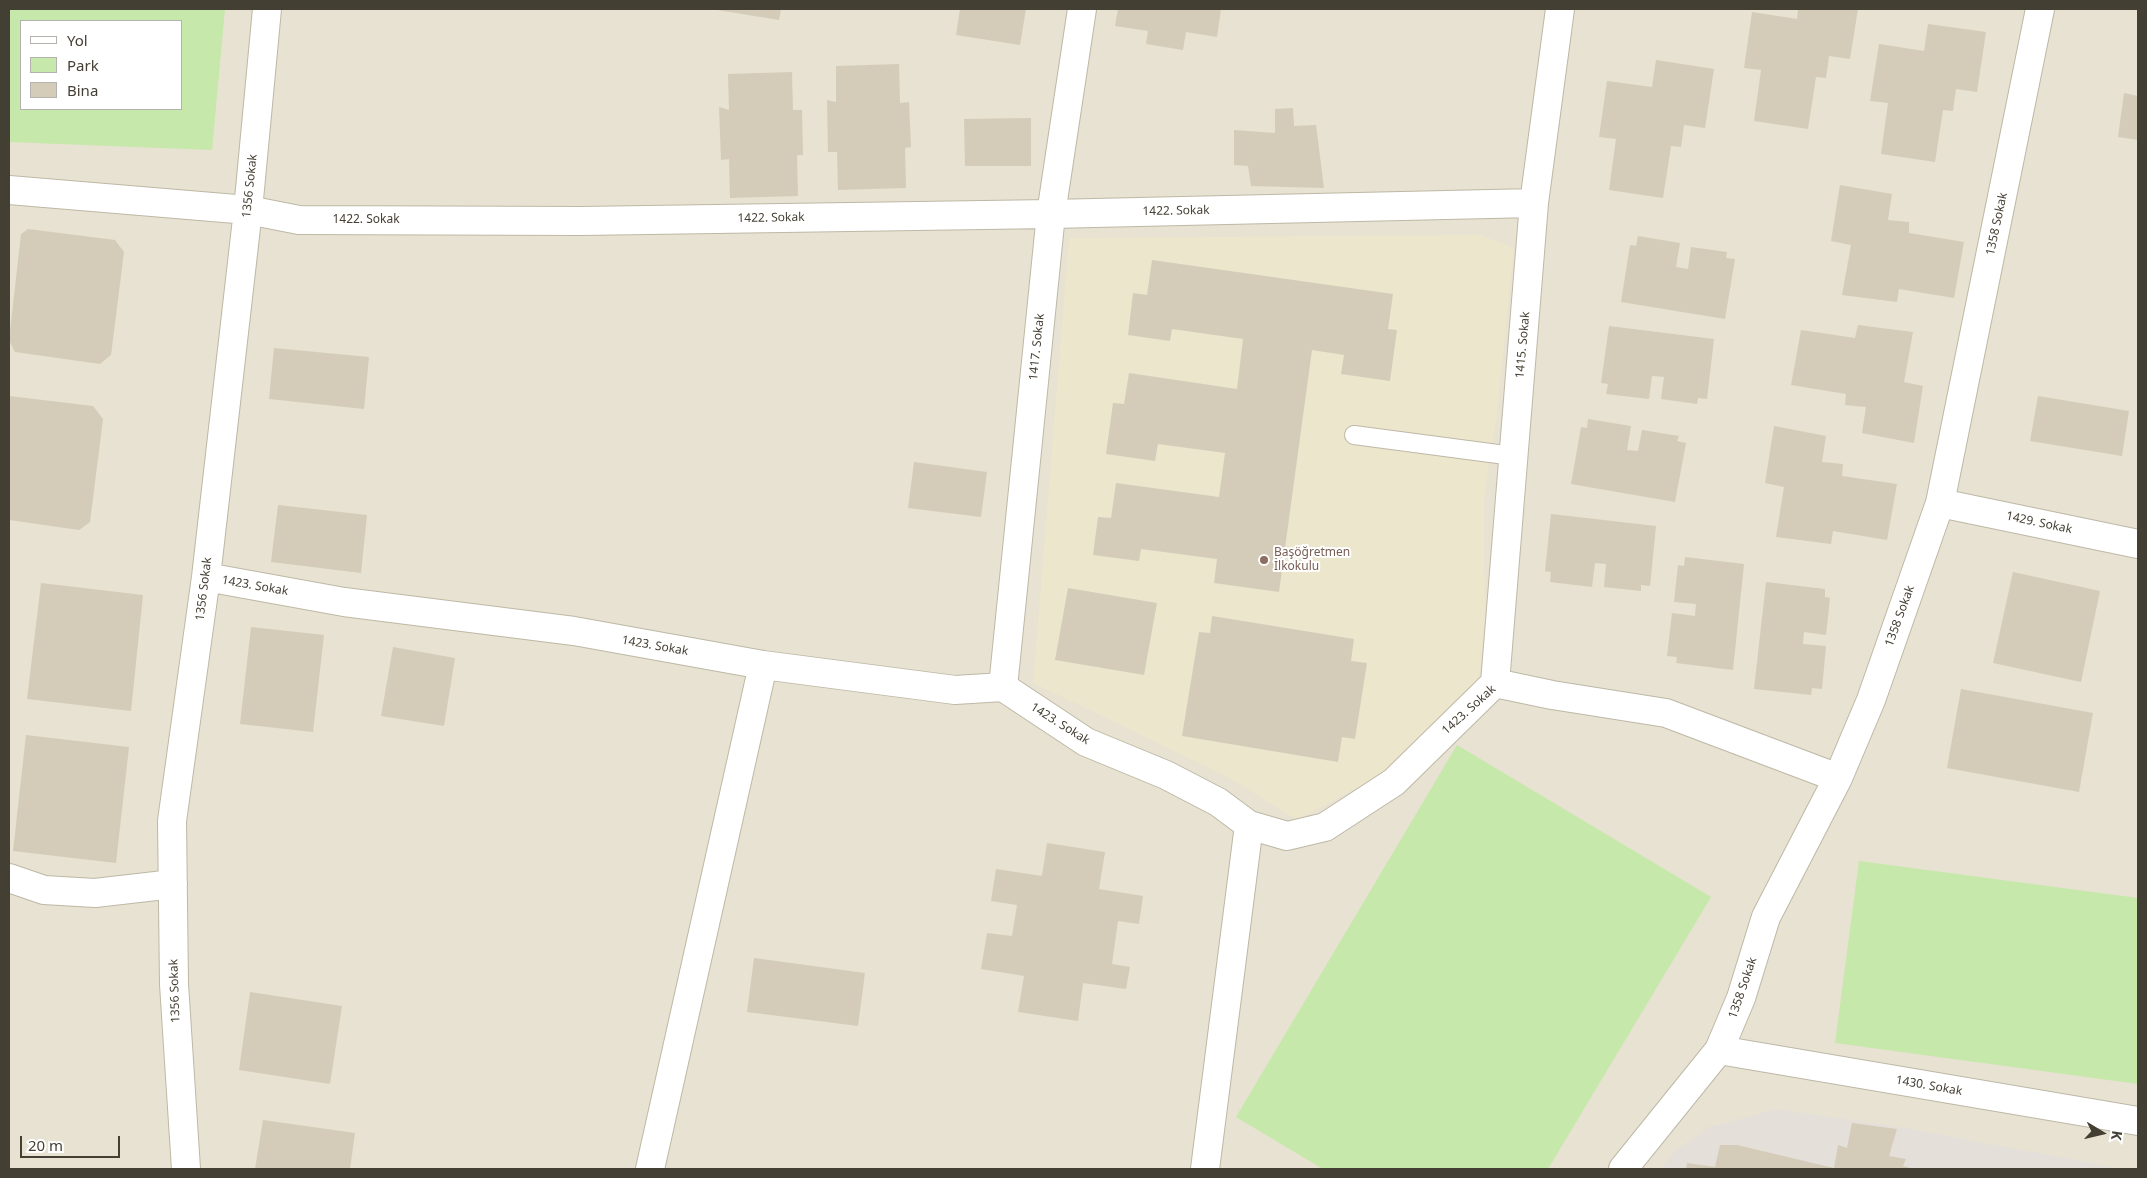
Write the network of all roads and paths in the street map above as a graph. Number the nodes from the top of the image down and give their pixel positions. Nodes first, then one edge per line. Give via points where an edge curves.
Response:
1 (268, 9) edge
2 (1082, 9) edge
3 (1560, 9) edge
4 (2040, 9) edge
5 (9, 190) edge
6 (1534, 203) junction
7 (248, 210) junction
8 (1051, 214) junction
9 (1354, 435) dead end
10 (1513, 456) junction
11 (1940, 503) junction
12 (2138, 544) edge
13 (206, 577) junction
14 (763, 665) junction
15 (1495, 683) junction
16 (1003, 687) junction
17 (1838, 778) junction
18 (1249, 825) junction
19 (9, 878) edge
20 (173, 884) junction
21 (1719, 1050) junction
22 (2138, 1121) edge
23 (186, 1169) edge
24 (650, 1169) edge
25 (1205, 1169) edge
26 (1624, 1169) edge

1 - 7 street, 1356 Sokak
2 - 8 street, 1417. Sokak
3 - 6 street, 1415. Sokak
4 - 11 street, 1358 Sokak
5 - 7 street, 1422. Sokak
6 - 8 street, 1422. Sokak
6 - 10 street, 1415. Sokak
7 - 8 street, 1422. Sokak via 300,220 581,221
7 - 13 street, 1356 Sokak
8 - 16 street, 1417. Sokak
9 - 10 lane
10 - 15 street, 1415. Sokak
11 - 12 street, 1429. Sokak
11 - 17 street, 1358 Sokak via 1871,700
13 - 14 street, 1423. Sokak via 344,602 574,631
13 - 20 street, 1356 Sokak via 172,821
14 - 16 street, 1423. Sokak via 955,690
14 - 24 street
15 - 17 street, 1423. Sokak via 1666,713
15 - 18 street, 1423. Sokak via 1394,782 1325,827 1287,836
16 - 18 street, 1423. Sokak via 1086,742 1166,775 1218,802
17 - 21 street, 1358 Sokak via 1766,917 1741,998
18 - 25 street
19 - 20 street via 44,890 95,893
20 - 23 street, 1356 Sokak via 174,984
21 - 22 street, 1430. Sokak
21 - 26 street, 1358 Sokak

